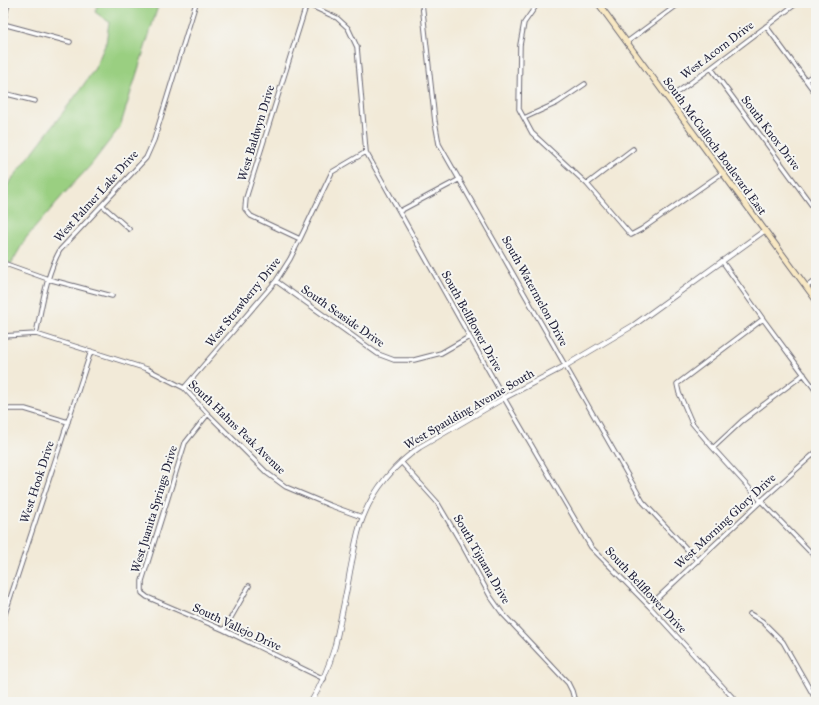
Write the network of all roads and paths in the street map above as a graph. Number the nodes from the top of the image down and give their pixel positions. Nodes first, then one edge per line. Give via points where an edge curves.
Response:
1 (8, 3) edge
2 (196, 3) edge
3 (307, 3) edge
4 (422, 3) edge
5 (538, 3) edge
6 (598, 3) edge
7 (680, 3) edge
8 (797, 3) edge
9 (3, 24) edge
10 (766, 26) junction
11 (70, 42) dead end
12 (627, 42) junction
13 (711, 68) junction
14 (816, 73) edge
15 (806, 80) junction
16 (585, 84) dead end
17 (3, 93) edge
18 (816, 94) edge
19 (668, 99) junction
20 (35, 101) dead end
21 (524, 118) junction
22 (633, 149) dead end
23 (366, 152) junction
24 (722, 173) junction
25 (460, 179) junction
26 (587, 184) junction
27 (102, 205) junction
28 (400, 211) junction
29 (816, 211) edge
30 (129, 229) dead end
31 (764, 231) junction
32 (300, 239) junction
33 (722, 261) junction
34 (3, 263) edge
35 (48, 279) junction
36 (816, 280) edge
37 (276, 281) junction
38 (806, 287) junction
39 (112, 296) dead end
40 (816, 300) edge
41 (763, 319) junction
42 (36, 334) junction
43 (3, 336) edge
44 (469, 337) junction
45 (91, 351) junction
46 (565, 366) junction
47 (804, 374) junction
48 (184, 388) junction
49 (816, 391) edge
50 (504, 398) junction
51 (3, 408) edge
52 (208, 414) junction
53 (68, 422) junction
54 (713, 448) junction
55 (816, 452) edge
56 (401, 462) junction
57 (761, 501) junction
58 (362, 517) junction
59 (816, 558) edge
60 (698, 561) junction
61 (249, 586) dead end
62 (142, 594) joint
63 (649, 606) junction
64 (750, 614) dead end
65 (3, 620) edge
66 (224, 630) junction
67 (324, 679) junction
68 (816, 700) edge
69 (310, 702) edge
70 (575, 702) edge
71 (738, 702) edge
72 (812, 702) edge

1 - 9 street
2 - 27 street, West Palmer Lake Drive via 154,140 146,158
3 - 23 street, South Bellflower Drive via 337,18 348,28 357,48
3 - 32 street, West Baldwyn Drive via 246,198 245,209 251,216
4 - 25 street, South Watermelon Drive via 439,144
5 - 21 street via 524,23 520,45 519,109
6 - 12 main road, South McCulloch Boulevard East
7 - 12 street
8 - 10 street, West Acorn Drive
9 - 11 street
10 - 13 street, West Acorn Drive
10 - 15 street
12 - 19 main road, South McCulloch Boulevard East
13 - 19 street, West Acorn Drive
13 - 29 street, South Knox Drive
14 - 15 street
15 - 18 street
16 - 21 street via 557,103
17 - 20 street
19 - 24 main road, South McCulloch Boulevard East
21 - 26 street via 532,133
22 - 26 street
23 - 28 street, South Bellflower Drive
23 - 32 street, West Strawberry Drive via 332,172
24 - 26 street via 631,235
24 - 31 main road, South McCulloch Boulevard East
25 - 28 street
25 - 46 street, South Watermelon Drive
27 - 30 street
27 - 35 street, West Palmer Lake Drive via 60,250
28 - 44 street, South Bellflower Drive
31 - 33 street, West Spaulding Avenue South
31 - 38 main road, South McCulloch Boulevard East
32 - 37 street, West Strawberry Drive
33 - 41 street
33 - 46 street, West Spaulding Avenue South via 634,325
34 - 35 street
35 - 39 street
35 - 42 street, West Palmer Lake Drive
36 - 38 street
37 - 44 street, South Seaside Drive via 378,354 394,360 414,360 441,353
37 - 48 street, West Strawberry Drive
38 - 40 main road, South McCulloch Boulevard East
41 - 47 street
41 - 54 street via 676,384 692,423
42 - 43 street, South Hahns Peak Avenue
42 - 45 street, South Hahns Peak Avenue
44 - 50 street, South Bellflower Drive
45 - 48 street, South Hahns Peak Avenue via 147,369
45 - 53 street, West Hook Drive
46 - 50 street, West Spaulding Avenue South
46 - 60 street, South Watermelon Drive via 643,502
47 - 49 street
47 - 54 street via 742,421
48 - 52 street, South Hahns Peak Avenue
50 - 56 street, West Spaulding Avenue South via 420,447
50 - 63 street, South Bellflower Drive via 591,547
51 - 53 street via 25,409
52 - 58 street, South Hahns Peak Avenue via 267,473 286,487
52 - 62 street, West Juanita Springs Drive via 185,443 142,581
53 - 65 street, West Hook Drive
54 - 57 street
55 - 57 street, West Morning Glory Drive
56 - 58 street, West Spaulding Avenue South via 381,485
56 - 70 street, South Tijuana Drive via 437,502 502,613 568,684
57 - 59 street
57 - 60 street, West Morning Glory Drive
58 - 67 street, West Spaulding Avenue South via 335,646
60 - 63 street, West Morning Glory Drive
61 - 66 street
62 - 66 street, South Vallejo Drive
63 - 71 street, South Bellflower Drive
64 - 68 street via 783,642
66 - 67 street, South Vallejo Drive
67 - 69 street, West Spaulding Avenue South
68 - 72 street

